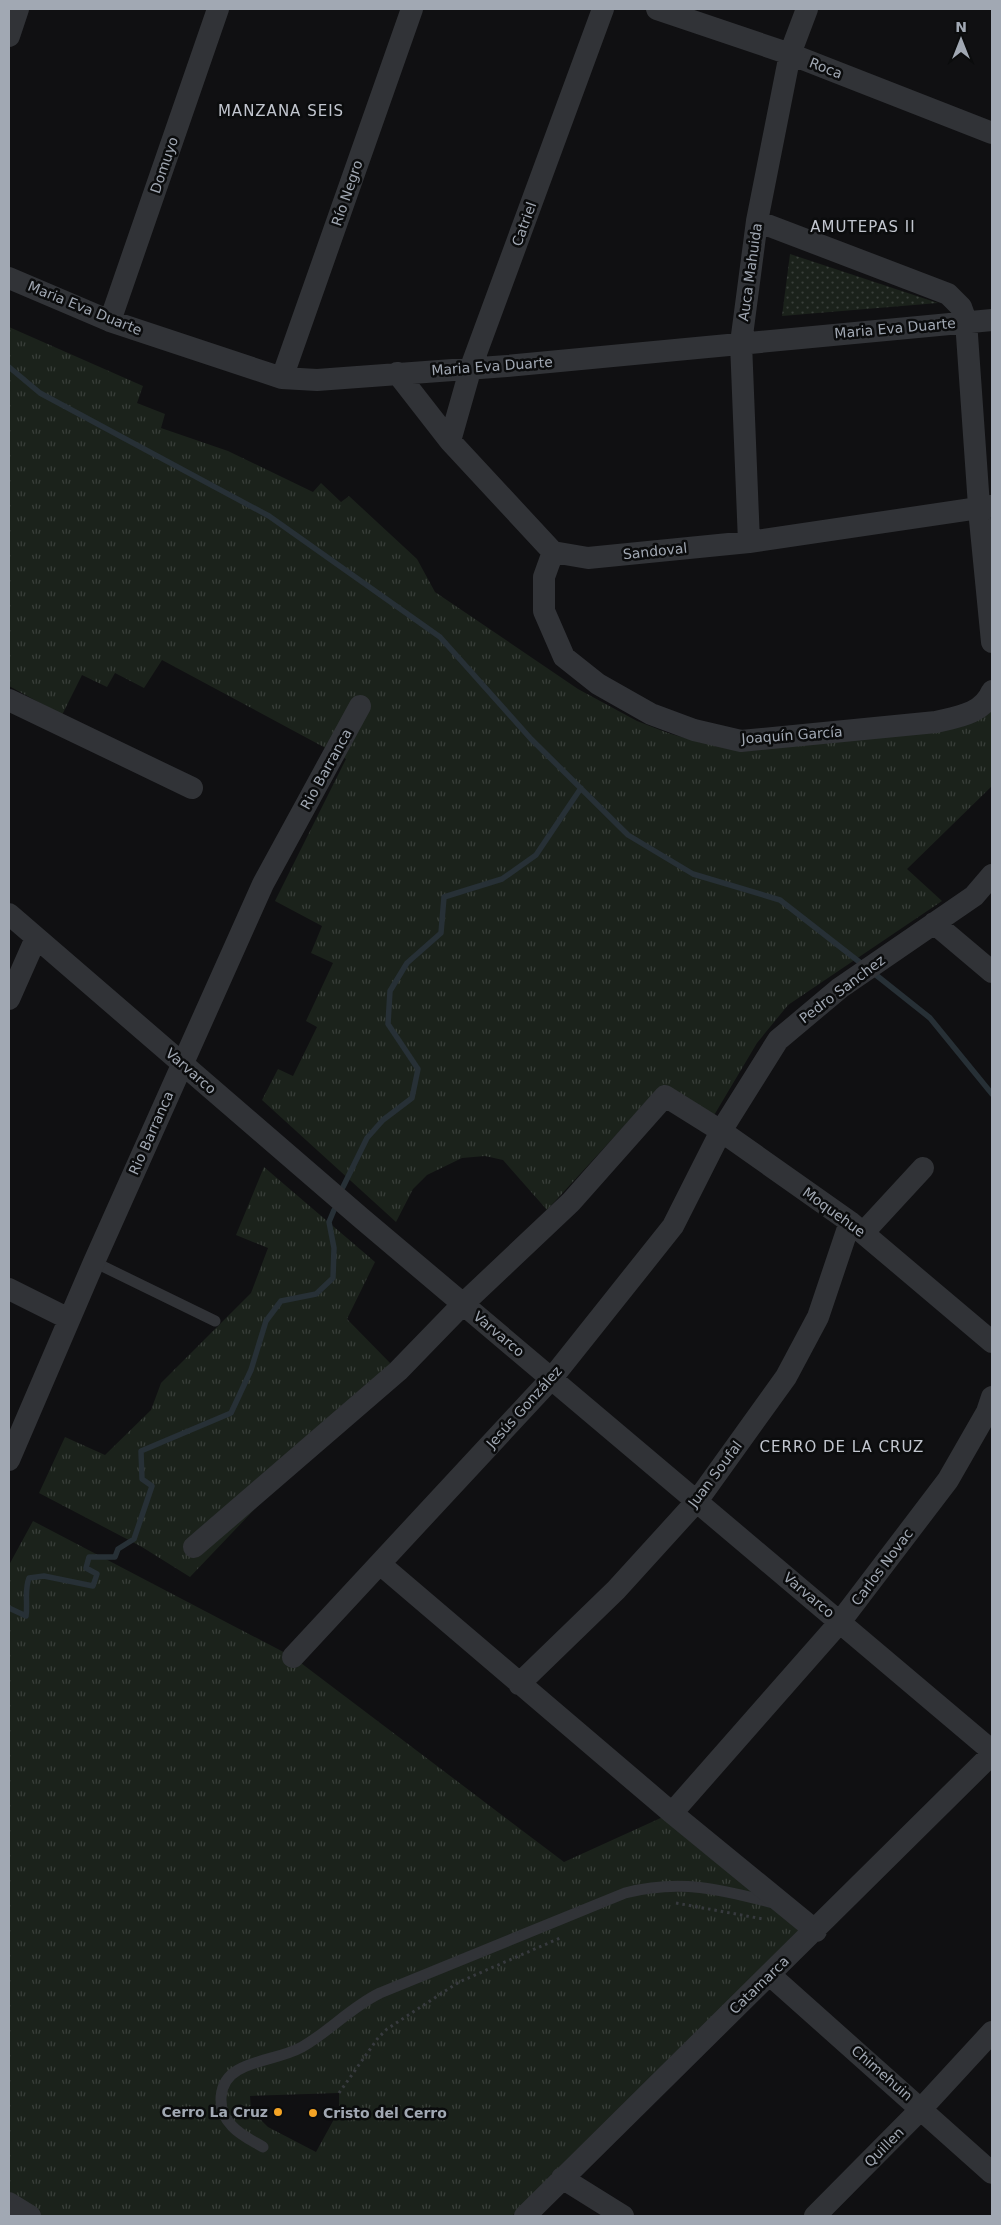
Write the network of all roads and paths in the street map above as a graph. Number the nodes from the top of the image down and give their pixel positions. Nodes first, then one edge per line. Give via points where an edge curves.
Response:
1 (18, 9) edge
2 (218, 9) edge
3 (412, 9) edge
4 (602, 9) edge
5 (657, 9) edge
6 (807, 9) edge
7 (9, 36) edge
8 (790, 54) junction
9 (992, 133) edge
10 (757, 221) junction
11 (9, 278) edge
12 (992, 320) edge
13 (110, 321) junction
14 (966, 321) junction
15 (740, 343) junction
16 (471, 367) junction
17 (397, 373) junction
18 (282, 378) junction
19 (450, 441) junction
20 (986, 507) edge
21 (749, 542) junction
22 (553, 552) junction
23 (992, 642) edge
24 (992, 692) edge
25 (9, 700) edge
26 (360, 706) dead end
27 (192, 788) dead end
28 (992, 875) edge
29 (9, 914) edge
30 (934, 923) junction
31 (36, 938) junction
32 (992, 972) edge
33 (9, 999) edge
34 (182, 1063) junction
35 (721, 1131) junction
36 (923, 1168) dead end
37 (856, 1228) junction
38 (94, 1262) junction
39 (9, 1289) edge
40 (463, 1304) junction
41 (69, 1319) junction
42 (215, 1321) dead end
43 (992, 1342) edge
44 (552, 1378) junction
45 (992, 1397) edge
46 (9, 1460) edge
47 (697, 1501) junction
48 (194, 1547) dead end
49 (380, 1564) junction
50 (840, 1622) junction
51 (293, 1657) dead end
52 (519, 1684) junction
53 (992, 1752) edge
54 (672, 1813) junction
55 (673, 1902) dead end
56 (787, 1907) junction
57 (763, 1919) dead end
58 (816, 1930) junction
59 (564, 1936) dead end
60 (770, 1975) junction
61 (992, 2032) edge
62 (339, 2093) dead end
63 (922, 2108) junction
64 (263, 2147) dead end
65 (992, 2173) edge
66 (562, 2178) junction
67 (9, 2203) edge
68 (30, 2216) edge
69 (525, 2216) edge
70 (623, 2216) edge
71 (815, 2216) edge

1 - 7 street
2 - 13 street, Domuyo
3 - 18 street, Río Negro
4 - 16 street, Catriel
5 - 8 street, Roca
6 - 8 street, Auca Mahuida
8 - 9 street, Roca
8 - 10 street, Auca Mahuida
10 - 14 street via 948,294 960,307
10 - 15 street, Auca Mahuida
11 - 13 street, Maria Eva Duarte
12 - 14 street, Maria Eva Duarte
13 - 18 street, Maria Eva Duarte
14 - 15 street, Maria Eva Duarte
14 - 20 street
15 - 16 street, Maria Eva Duarte
15 - 21 street, Auca Mahuida
16 - 17 street, Maria Eva Duarte
16 - 19 street, Catriel
17 - 18 street, Maria Eva Duarte via 317,380
17 - 19 street
19 - 22 street
20 - 21 street, Sandoval
20 - 23 street
21 - 22 street, Sandoval via 588,558
22 - 24 street, Joaquín García via 544,577 544,611 564,657 598,684 651,714 694,730 741,741 936,722 983,706
25 - 27 street
26 - 34 street, Rio Barranca via 263,884
28 - 30 street, Pedro Sanchez via 974,896
29 - 31 street, Varvarco
30 - 32 street
30 - 35 street, Pedro Sanchez via 840,988 778,1040
31 - 33 street
31 - 34 street, Varvarco
34 - 38 street, Rio Barranca
34 - 40 street, Varvarco
35 - 37 street, Moquehue
35 - 40 street, Moquehue via 665,1096 571,1202
35 - 44 street, Jesús González via 673,1226
36 - 37 street
37 - 43 street, Moquehue
37 - 47 street, Juan Soufal via 818,1317 786,1377
38 - 41 street, Rio Barranca
38 - 42 lane
39 - 41 street
40 - 44 street, Varvarco
40 - 48 street via 398,1371
41 - 46 street, Rio Barranca
44 - 47 street, Varvarco
44 - 49 street, Jesús González
45 - 50 street, Carlos Novac via 987,1412 948,1480
47 - 50 street, Varvarco
47 - 52 street, Juan Soufal via 616,1590
49 - 51 street, Jesús González
49 - 52 street
50 - 53 street, Varvarco
50 - 54 street, Carlos Novac
52 - 54 street
53 - 58 street, Catamarca
54 - 56 street
55 - 57 path
56 - 58 street
56 - 64 lane via 690,1885 644,1888 380,1993 364,2001 298,2050 237,2070 227,2079 220,2101 224,2113 236,2130
58 - 60 street, Catamarca
59 - 62 path via 459,1982 387,2029
60 - 63 street, Chimehuin
60 - 66 street, Catamarca
61 - 63 street, Quillen
63 - 65 street, Chimehuin
63 - 71 street, Quillen
66 - 69 street, Catamarca
66 - 70 street
67 - 68 street

